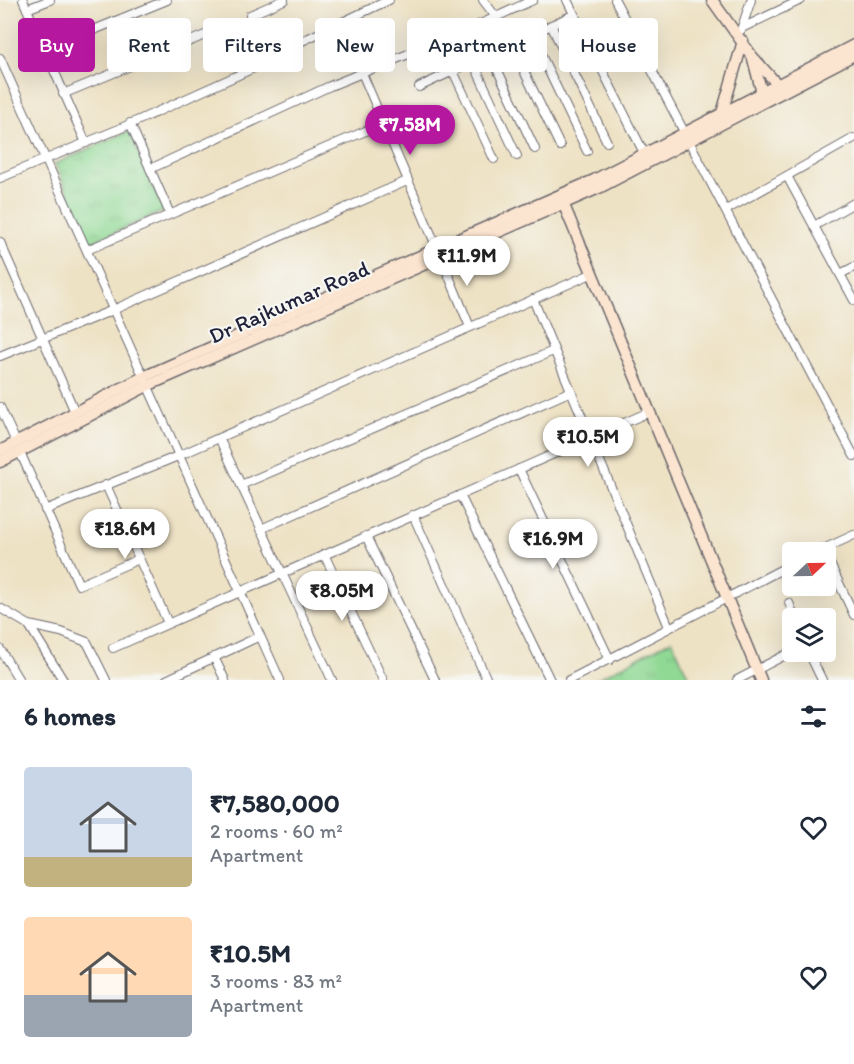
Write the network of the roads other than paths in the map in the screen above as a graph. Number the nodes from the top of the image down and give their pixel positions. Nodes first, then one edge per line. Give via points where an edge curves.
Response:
1 (23, 0) edge
2 (50, 0) edge
3 (167, 0) edge
4 (281, 0) edge
5 (389, 0) edge
6 (483, 0) edge
7 (533, 0) edge
8 (567, 0) edge
9 (615, 0) edge
10 (712, 0) edge
11 (751, 0) edge
12 (801, 0) edge
13 (27, 9) junction
14 (574, 14) junction
15 (250, 15) dead end
16 (496, 17) junction
17 (31, 18) edge
18 (550, 25) junction
19 (547, 26) edge
20 (95, 30) edge
21 (741, 34) junction
22 (203, 36) edge
23 (303, 41) edge
24 (854, 45) edge
25 (854, 55) edge
26 (752, 56) junction
27 (0, 58) edge
28 (547, 67) edge
29 (54, 72) edge
30 (245, 72) edge
31 (451, 72) edge
32 (453, 72) edge
33 (478, 72) edge
34 (499, 72) edge
35 (524, 72) edge
36 (362, 73) junction
37 (420, 87) dead end
38 (779, 88) junction
39 (63, 94) junction
40 (763, 97) junction
41 (724, 117) junction
42 (130, 123) junction
43 (382, 124) junction
44 (687, 136) junction
45 (854, 138) edge
46 (607, 142) dead end
47 (86, 143) junction
48 (560, 146) dead end
49 (535, 149) dead end
50 (587, 151) dead end
51 (644, 153) junction
52 (517, 156) dead end
53 (494, 159) dead end
54 (45, 160) junction
55 (150, 169) junction
56 (787, 176) junction
57 (0, 178) edge
58 (407, 181) junction
59 (561, 200) junction
60 (854, 203) edge
61 (726, 210) junction
62 (170, 214) junction
63 (814, 226) junction
64 (0, 242) edge
65 (87, 250) junction
66 (439, 253) junction
67 (854, 267) edge
68 (591, 274) junction
69 (840, 274) junction
70 (533, 299) junction
71 (854, 300) edge
72 (113, 310) junction
73 (470, 327) junction
74 (42, 339) junction
75 (554, 351) junction
76 (0, 356) edge
77 (145, 381) junction
78 (571, 391) junction
79 (0, 407) edge
80 (75, 412) junction
81 (649, 412) junction
82 (219, 438) junction
83 (590, 438) junction
84 (18, 447) junction
85 (0, 451) edge
86 (178, 456) junction
87 (854, 456) edge
88 (0, 462) edge
89 (519, 469) junction
90 (106, 485) junction
91 (241, 485) junction
92 (460, 495) junction
93 (45, 510) junction
94 (412, 515) junction
95 (261, 529) junction
96 (854, 535) edge
97 (366, 536) junction
98 (836, 543) edge
99 (324, 554) junction
100 (139, 559) junction
101 (782, 569) edge
102 (282, 572) junction
103 (836, 581) edge
104 (240, 591) junction
105 (726, 597) junction
106 (789, 603) dead end
107 (0, 608) edge
108 (791, 608) edge
109 (854, 615) edge
110 (168, 623) junction
111 (29, 625) junction
112 (669, 627) junction
113 (260, 636) junction
114 (113, 648) dead end
115 (0, 650) edge
116 (214, 657) junction
117 (782, 659) edge
118 (610, 660) junction
119 (813, 662) edge
120 (759, 675) edge
121 (175, 678) edge
122 (19, 680) edge
123 (63, 680) edge
124 (106, 680) edge
125 (166, 680) edge
126 (225, 680) edge
127 (280, 680) edge
128 (332, 680) edge
129 (383, 680) edge
130 (435, 680) edge
131 (487, 680) edge
132 (550, 680) edge
133 (569, 680) edge
134 (737, 680) edge
135 (822, 680) edge

1 - 13 street
2 - 13 street
3 - 20 street
4 - 15 street
5 - 23 street
6 - 16 street
7 - 16 street
8 - 14 street
9 - 44 street
10 - 21 main road
11 - 21 street
12 - 21 street
13 - 17 street
14 - 18 street
14 - 51 street
16 - 36 street
18 - 19 street
18 - 46 street
21 - 26 main road
21 - 41 main road
22 - 39 street
24 - 38 main road, Dr Rajkumar Road
25 - 38 main road, Dr Rajkumar Road
26 - 38 main road
26 - 40 main road
27 - 54 street
28 - 50 street
29 - 39 street
30 - 42 street
31 - 37 street
32 - 53 street
33 - 52 street
34 - 49 street
35 - 48 street
36 - 43 street
36 - 55 street
38 - 40 main road, Dr Rajkumar Road
39 - 47 street
40 - 41 main road, Dr Rajkumar Road
41 - 44 main road, Dr Rajkumar Road
42 - 47 street
42 - 55 street
43 - 58 street
43 - 62 street
44 - 51 main road, Dr Rajkumar Road
44 - 59 main road, Dr Rajkumar Road via 599,188
44 - 61 street
45 - 56 street
47 - 54 street
51 - 59 main road, Dr Rajkumar Road
54 - 57 street
54 - 65 street
55 - 62 street
56 - 61 street
56 - 63 street
58 - 66 street
58 - 72 street
59 - 66 main road, Dr Rajkumar Road
59 - 68 main road
60 - 63 street
61 - 87 street
62 - 65 street
63 - 69 street
64 - 74 street
65 - 72 street
66 - 73 street
66 - 77 main road, Dr Rajkumar Road
67 - 69 street
68 - 70 street
68 - 81 main road
69 - 71 street
70 - 73 street
70 - 75 street
72 - 74 street
72 - 77 street
73 - 82 street
74 - 76 street
74 - 80 street
75 - 78 street
75 - 91 street
77 - 80 main road, Dr Rajkumar Road
77 - 84 main road, Dr Rajkumar Road
77 - 86 street
78 - 83 street
78 - 95 street
79 - 84 street
80 - 84 main road, Dr Rajkumar Road
81 - 83 street
81 - 105 main road
82 - 86 street
82 - 91 street
83 - 89 street
83 - 112 street
84 - 85 main road, Dr Rajkumar Road
84 - 88 main road, Dr Rajkumar Road
84 - 93 street
86 - 90 street
86 - 104 street
89 - 92 street
89 - 118 street
90 - 93 street
90 - 100 street
91 - 95 street
92 - 94 street
92 - 132 street
93 - 100 street via 79,585
94 - 97 street
94 - 131 street
95 - 102 street
96 - 98 street
97 - 99 street
97 - 130 street
99 - 102 street
99 - 129 street
100 - 110 street
101 - 105 street
102 - 104 street
102 - 128 street
103 - 109 street
104 - 110 street
104 - 113 street
105 - 112 street
105 - 120 main road
106 - 108 street
107 - 111 street
110 - 114 street
111 - 123 street
111 - 124 street via 87,642
112 - 118 street
113 - 116 street
113 - 127 street
115 - 122 street
116 - 121 street
116 - 126 street
117 - 120 street
118 - 133 street
119 - 135 street
120 - 134 street
121 - 125 street

